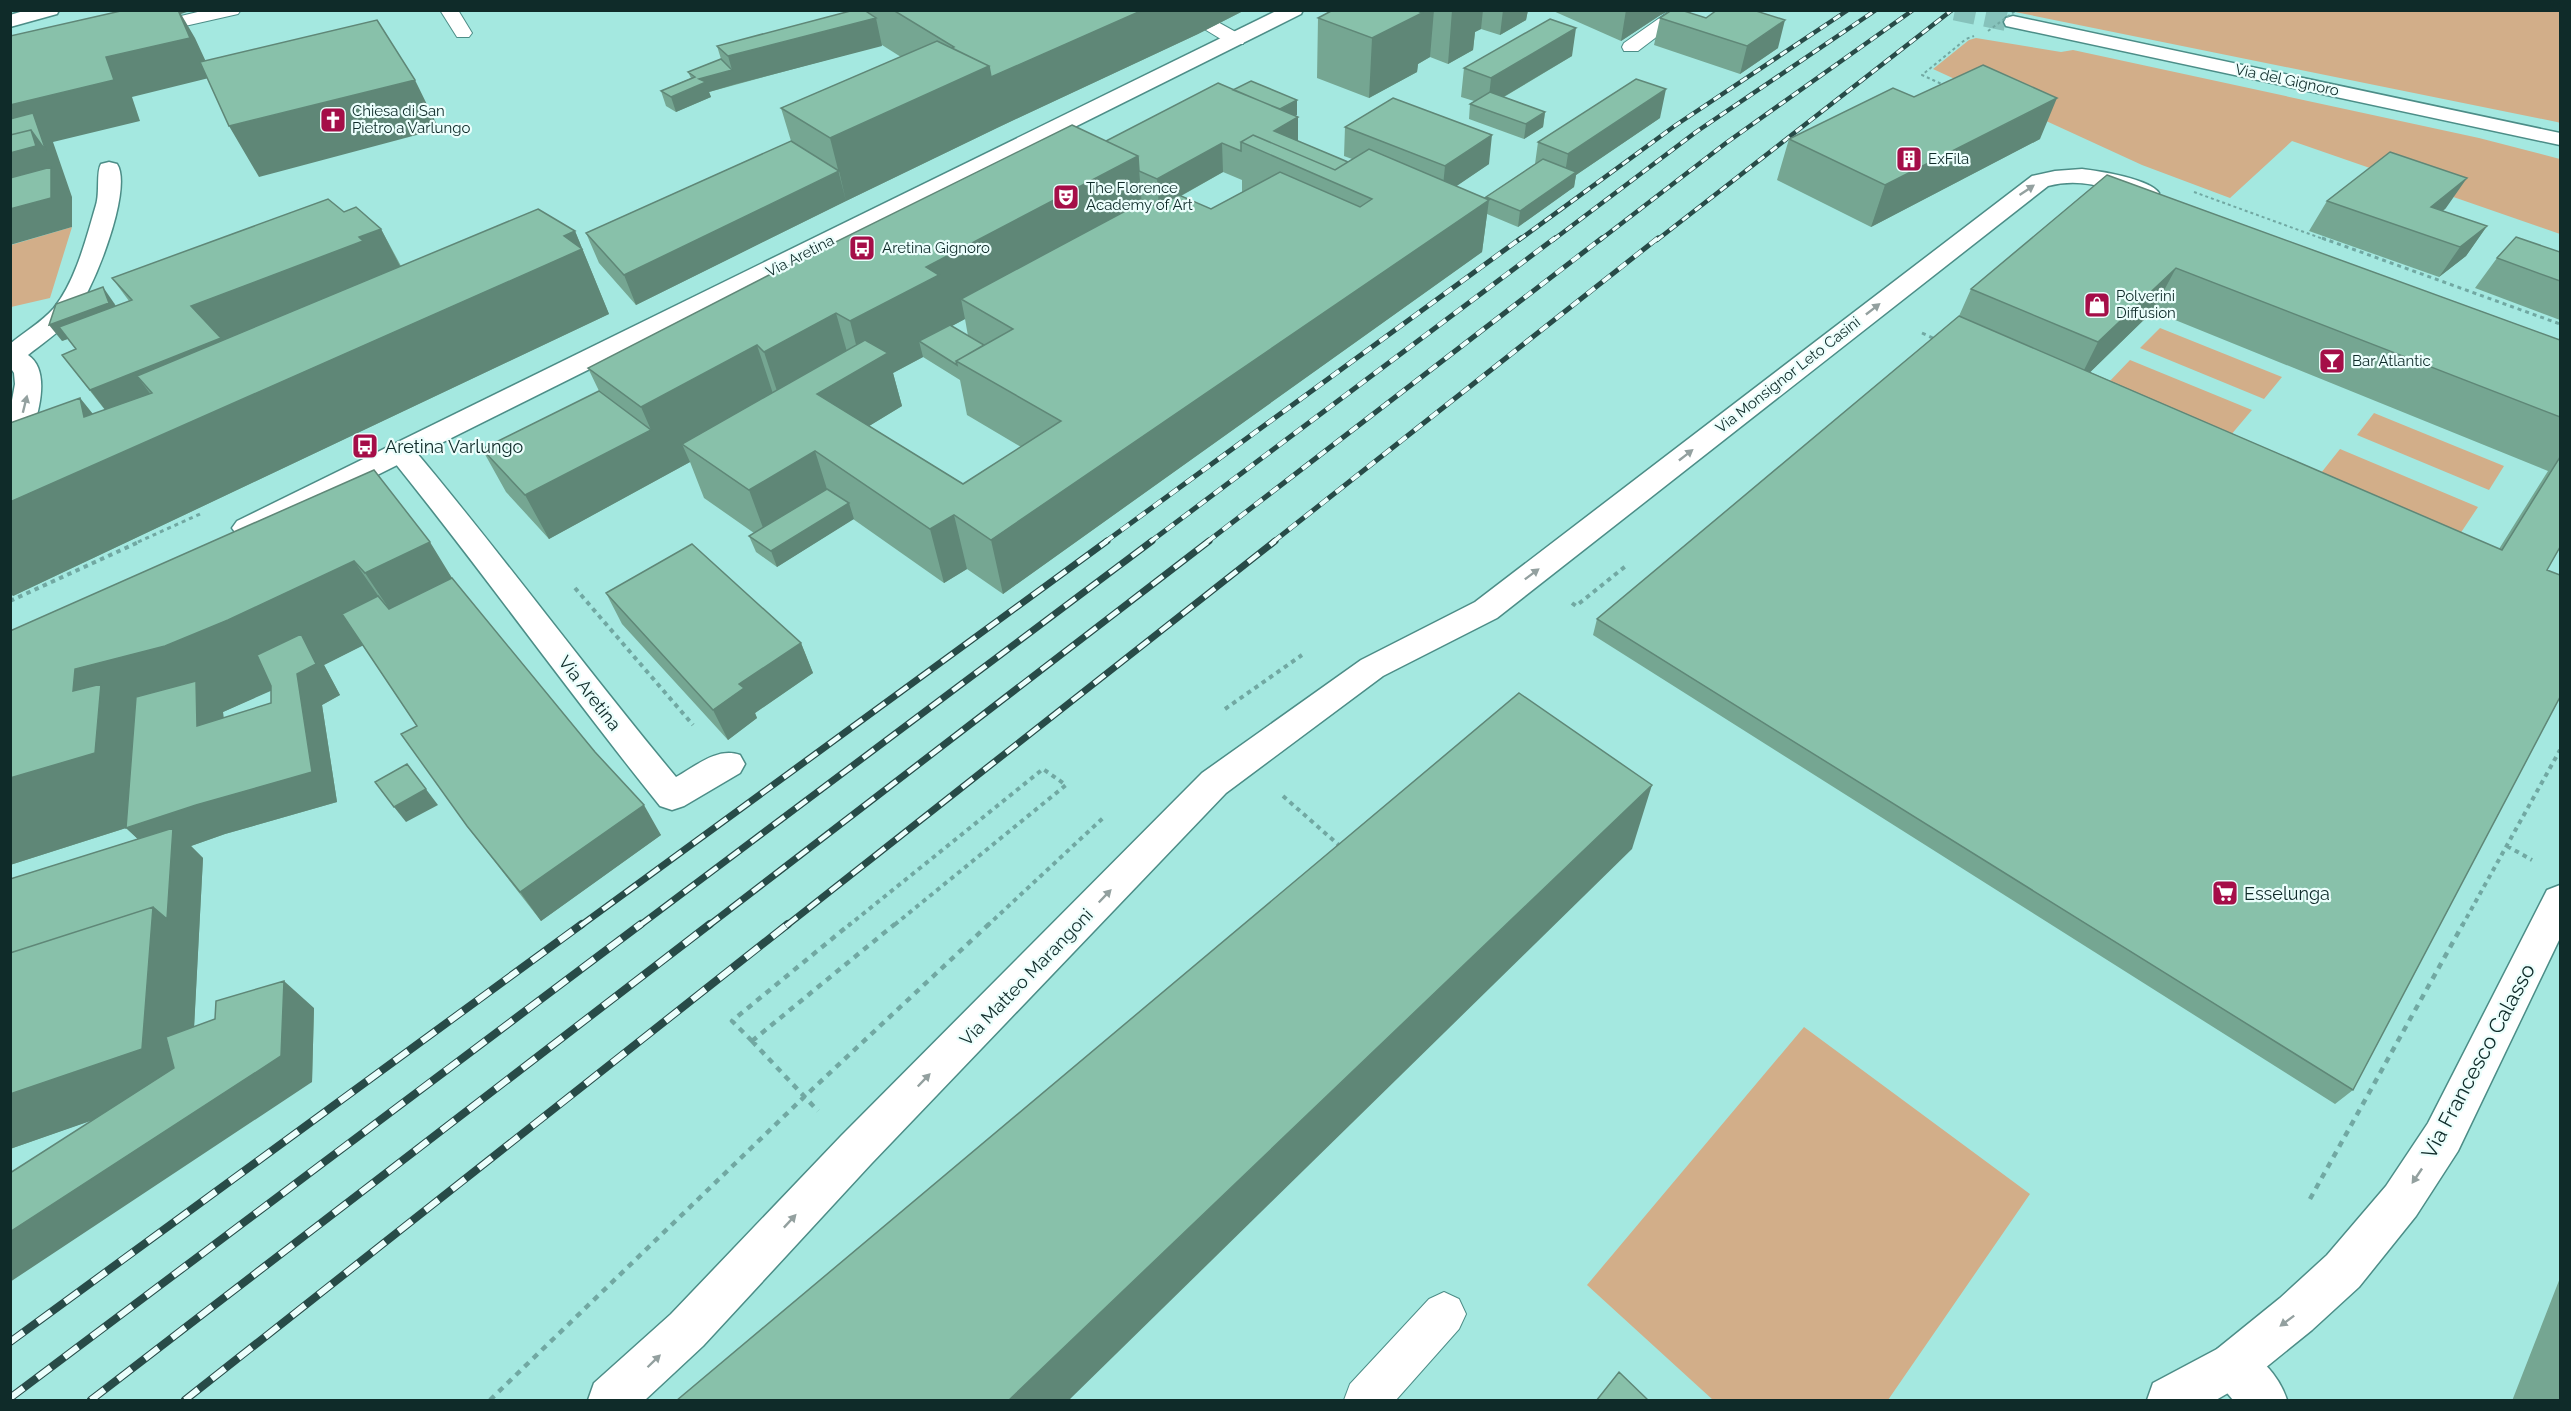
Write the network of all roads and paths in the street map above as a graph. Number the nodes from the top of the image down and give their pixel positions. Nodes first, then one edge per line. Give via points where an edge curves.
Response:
1 (50, 10) edge
2 (232, 10) edge
3 (449, 10) edge
4 (1182, 10) edge
5 (1294, 10) edge
6 (1683, 10) edge
7 (2014, 16) edge
8 (10, 21) edge
9 (1988, 31) dead end
10 (463, 33) dead end
11 (126, 34) edge
12 (1992, 36) dead end
13 (1236, 40) junction
14 (1630, 47) dead end
15 (1954, 90) edge
16 (2560, 140) edge
17 (109, 169) dead end
18 (2164, 199) edge
19 (1922, 333) dead end
20 (1941, 342) edge
21 (10, 357) edge
22 (401, 452) junction
23 (10, 457) edge
24 (226, 539) edge
25 (568, 580) dead end
26 (1486, 610) joint
27 (701, 734) dead end
28 (2560, 750) edge
29 (1244, 761) junction
30 (728, 764) dead end
31 (1334, 856) edge
32 (2560, 901) edge
33 (752, 1041) junction
34 (856, 1150) junction
35 (2310, 1199) dead end
36 (1444, 1314) dead end
37 (2233, 1365) junction
38 (611, 1401) edge
39 (1366, 1401) edge
40 (2170, 1401) edge
41 (2264, 1401) edge

1 - 8 street
2 - 11 lane
3 - 10 lane
4 - 13 lane
5 - 13 street, Via Aretina
6 - 14 lane
7 - 9 path, bridge
7 - 16 street, Via del Gignoro
12 - 15 path via 1966,39 1922,75
13 - 22 street, Via Aretina
17 - 21 street via 108,203 79,285 62,314
26 -> 18 street, Via Monsignor Leto Casini via 2040,181 2078,174 2104,177
19 - 20 path
23 -> 21 street via 28,396 25,369
22 - 24 street, Via Aretina
22 - 30 street, Via Aretina via 672,796
25 - 27 path
26 - 29 street, Via Matteo Marangoni via 1372,668
28 - 35 path
29 - 31 path via 1343,849
34 -> 29 street, Via Matteo Marangoni via 1214,783
32 -> 37 street, Via Francesco Calasso via 2443,1137 2401,1201 2343,1271
33 - 33 path via 761,1034 1066,785 1042,770 742,1011 732,1021
33 - 34 path
38 -> 34 street, Via Matteo Marangoni via 687,1330
36 - 39 lane
37 - 40 street
37 - 41 street

